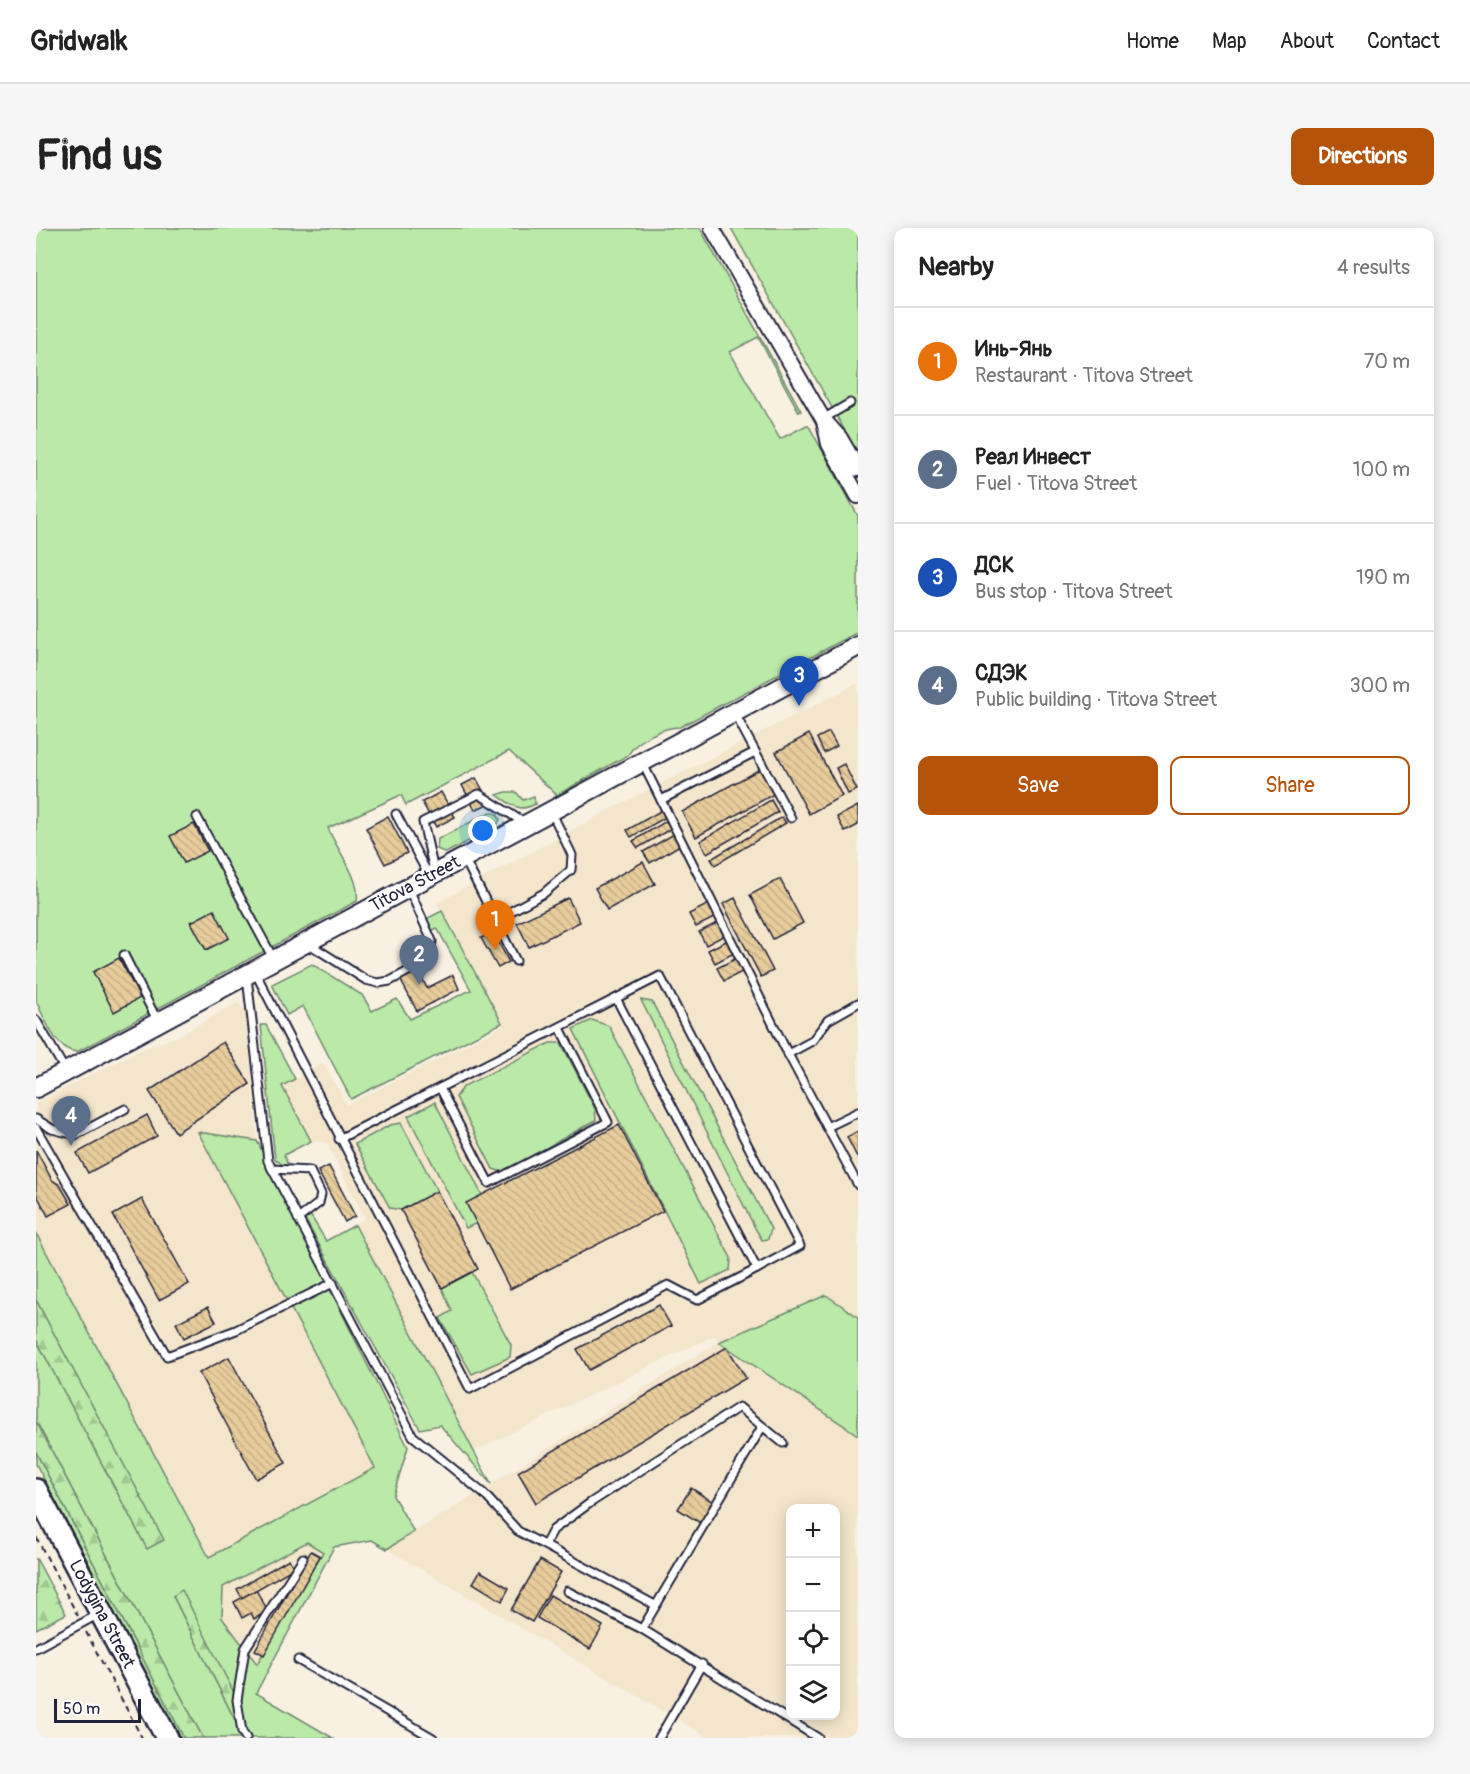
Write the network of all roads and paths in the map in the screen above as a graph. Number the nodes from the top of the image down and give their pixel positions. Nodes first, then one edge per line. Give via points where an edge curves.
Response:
1 (712, 228) edge
2 (850, 403) dead end
3 (823, 419) junction
4 (858, 469) edge
5 (858, 496) edge
6 (858, 646) edge
7 (734, 712) junction
8 (755, 752) junction
9 (642, 761) junction
10 (661, 800) junction
11 (550, 810) junction
12 (396, 814) dead end
13 (197, 817) dead end
14 (791, 818) dead end
15 (525, 824) junction
16 (464, 857) junction
17 (432, 875) junction
18 (408, 888) junction
19 (495, 920) junction
20 (307, 942) junction
21 (124, 955) dead end
22 (274, 960) junction
23 (516, 961) dead end
24 (250, 973) junction
25 (617, 1000) junction
26 (858, 1003) edge
27 (36, 1020) edge
28 (159, 1022) junction
29 (560, 1028) junction
30 (788, 1054) junction
31 (66, 1072) junction
32 (36, 1088) edge
33 (440, 1088) junction
34 (125, 1109) dead end
35 (858, 1112) edge
36 (36, 1119) edge
37 (827, 1127) junction
38 (36, 1128) edge
39 (339, 1138) junction
40 (272, 1169) junction
41 (858, 1185) edge
42 (298, 1219) junction
43 (756, 1269) junction
44 (333, 1283) junction
45 (762, 1427) junction
46 (783, 1443) dead end
47 (36, 1490) edge
48 (36, 1537) edge
49 (545, 1545) junction
50 (303, 1558) dead end
51 (567, 1591) dead end
52 (655, 1605) junction
53 (101, 1612) junction
54 (82, 1623) junction
55 (642, 1629) junction
56 (36, 1648) edge
57 (298, 1660) dead end
58 (702, 1664) junction
59 (142, 1738) edge
60 (167, 1738) edge
61 (246, 1738) edge
62 (433, 1738) edge
63 (659, 1738) edge
64 (818, 1738) edge

1 - 3 street
2 - 3 lane
3 - 4 street via 840,438
3 - 5 street via 829,444
6 - 7 main road, Titova Street
7 - 8 lane
7 - 9 main road, Titova Street
8 - 10 lane
8 - 14 lane
9 - 10 lane
9 - 11 main road, Titova Street
10 - 30 lane
11 - 15 main road, Titova Street
11 - 19 lane via 572,855 571,870 544,893
12 - 17 lane
13 - 22 lane
15 - 16 main road, Titova Street
15 - 17 lane via 479,794 423,822
16 - 17 main road, Titova Street
16 - 19 lane
17 - 18 main road, Titova Street
18 - 20 main road, Titova Street
18 - 20 lane via 432,941 430,954 424,962 390,981 366,980
19 - 23 lane
20 - 22 main road, Titova Street
21 - 28 lane
22 - 24 main road, Titova Street
24 - 28 main road, Titova Street
24 - 39 lane
24 - 40 lane via 268,1161
25 - 29 lane
25 - 43 lane
25 - 43 lane via 660,976 800,1246
26 - 30 lane via 828,1020 812,1041
27 - 31 lane
28 - 31 main road, Titova Street
29 - 33 lane
29 - 33 lane via 608,1122 489,1183
30 - 37 lane
31 - 32 main road, Titova Street
33 - 39 lane
34 - 36 lane via 76,1135 52,1129
35 - 37 lane
37 - 41 lane
38 - 44 lane via 167,1356 236,1330
39 - 43 lane via 470,1389 668,1285 697,1300
40 - 42 lane
40 - 42 lane via 310,1171 321,1194 318,1203
42 - 44 lane
44 - 49 lane via 414,1436 484,1494 518,1531
45 - 46 lane
45 - 49 lane via 739,1407 590,1503 553,1530
45 - 52 lane
47 - 53 main road, Lodygina Street
48 - 54 path
49 - 52 lane
50 - 61 lane via 245,1648 237,1700
51 - 55 lane
52 - 55 lane
53 - 54 lane
53 - 60 main road, Lodygina Street
54 - 56 lane
54 - 59 path
55 - 58 lane
57 - 62 lane
58 - 63 lane
58 - 64 lane

